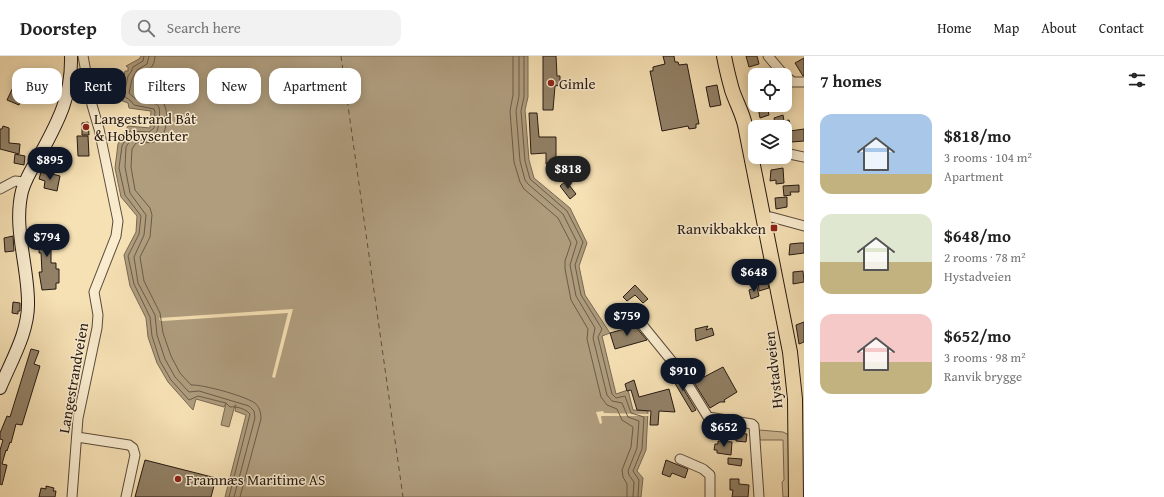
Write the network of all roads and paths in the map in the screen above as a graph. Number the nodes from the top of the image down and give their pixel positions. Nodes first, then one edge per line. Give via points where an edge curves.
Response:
1 (71, 56) edge
2 (83, 56) edge
3 (724, 56) edge
4 (732, 56) edge
5 (768, 56) edge
6 (779, 68) edge
7 (792, 80) edge
8 (804, 82) edge
9 (741, 110) junction
10 (748, 132) edge
11 (792, 155) edge
12 (804, 156) edge
13 (756, 164) edge
14 (25, 182) junction
15 (0, 189) edge
16 (764, 217) junction
17 (804, 226) edge
18 (640, 322) dead end
19 (0, 388) edge
20 (77, 437) junction
21 (680, 459) dead end
22 (72, 497) edge
23 (126, 497) edge
24 (710, 497) edge
25 (760, 497) edge
26 (796, 497) edge

1 - 14 main road via 69,87 63,109
2 - 20 street, Langestrandveien via 118,221 116,236 94,292 98,315 97,328 78,418
3 - 9 main road, Hystadveien
4 - 9 main road, Hystadveien via 743,106
5 - 6 street
7 - 8 street
9 - 10 main road, Hystadveien
11 - 12 street
13 - 16 main road, Hystadveien
14 - 15 street via 15,181
14 - 19 main road via 20,199 19,223 28,313 22,337
16 - 17 street
16 - 26 main road, Hystadveien via 788,335 795,406
18 - 25 street via 679,370 708,417 754,426
20 - 22 street, Langestrandveien
20 - 23 street via 129,445 133,448 135,455
21 - 24 street via 710,475

